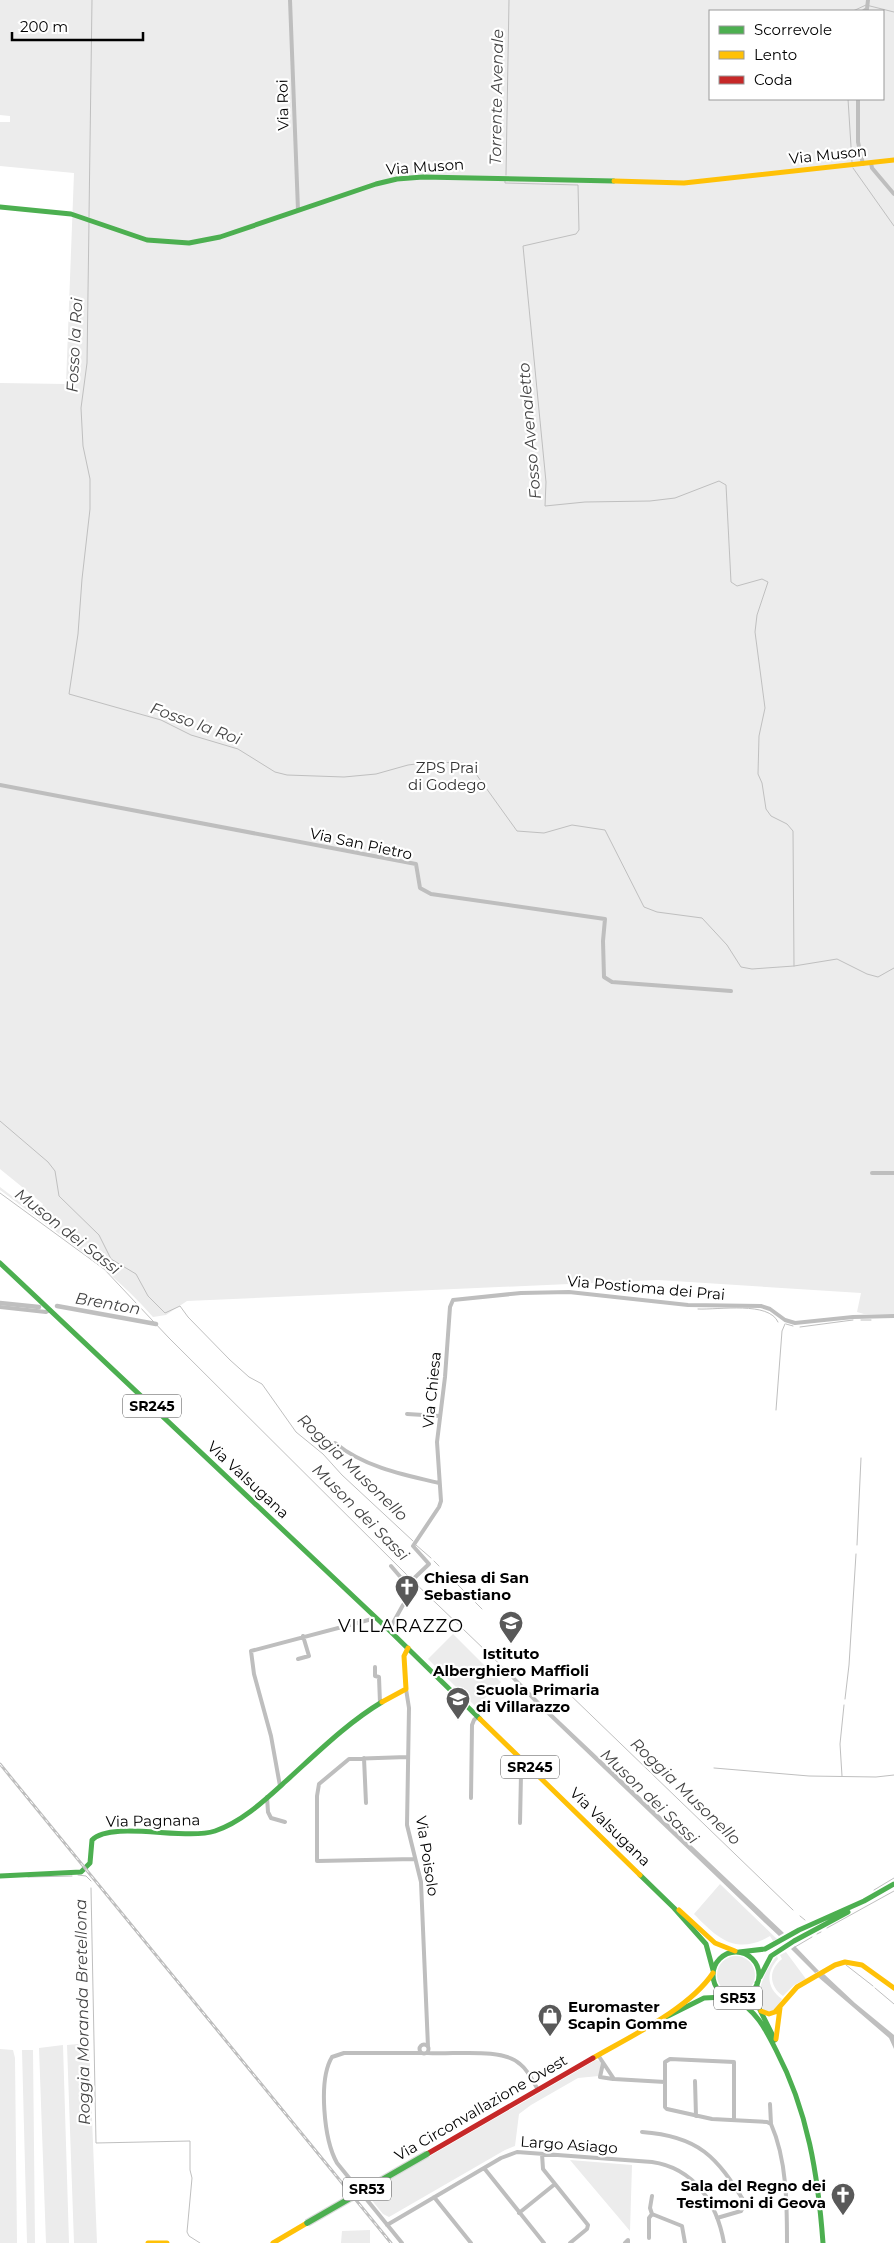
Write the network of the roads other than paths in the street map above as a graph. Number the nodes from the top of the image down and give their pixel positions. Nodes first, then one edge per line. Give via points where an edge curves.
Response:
1 (290, 0) edge
2 (858, 100) edge
3 (894, 160) edge
4 (871, 163) junction
5 (862, 164) junction
6 (894, 194) edge
7 (0, 207) edge
8 (298, 210) junction
9 (0, 785) edge
10 (731, 991) dead end
11 (872, 1173) dead end
12 (894, 1173) edge
13 (0, 1263) edge
14 (453, 1300) joint
15 (0, 1307) edge
16 (50, 1310) junction
17 (894, 1316) edge
18 (407, 1414) dead end
19 (440, 1416) junction
20 (335, 1443) dead end
21 (439, 1483) junction
22 (391, 1566) dead end
23 (410, 1582) junction
24 (376, 1618) junction
25 (389, 1630) junction
26 (303, 1636) junction
27 (408, 1648) junction
28 (298, 1658) dead end
29 (375, 1667) dead end
30 (406, 1689) junction
31 (380, 1703) junction
32 (478, 1716) junction
33 (407, 1757) junction
34 (364, 1758) junction
35 (528, 1765) junction
36 (280, 1786) junction
37 (267, 1797) junction
38 (472, 1798) dead end
39 (366, 1804) dead end
40 (285, 1822) dead end
41 (520, 1823) dead end
42 (415, 1859) junction
43 (0, 1876) edge
44 (894, 1884) edge
45 (864, 1901) junction
46 (674, 1908) junction
47 (738, 1952) junction
48 (713, 1971) junction
49 (758, 1982) junction
50 (894, 1988) edge
51 (730, 1997) junction
52 (782, 2003) junction
53 (752, 2009) junction
54 (761, 2011) junction
55 (777, 2019) junction
56 (766, 2022) junction
57 (653, 2023) junction
58 (427, 2038) junction
59 (776, 2042) junction
60 (421, 2046) junction
61 (428, 2049) junction
62 (412, 2053) junction
63 (422, 2054) junction
64 (598, 2055) junction
65 (781, 2057) junction
66 (603, 2063) junction
67 (614, 2079) junction
68 (695, 2081) dead end
69 (665, 2082) junction
70 (538, 2090) junction
71 (770, 2104) dead end
72 (696, 2116) junction
73 (734, 2120) junction
74 (769, 2123) junction
75 (642, 2132) dead end
76 (542, 2154) junction
77 (484, 2168) junction
78 (555, 2184) junction
79 (652, 2196) dead end
80 (434, 2197) junction
81 (519, 2213) junction
82 (652, 2214) junction
83 (717, 2218) junction
84 (387, 2225) junction
85 (648, 2238) dead end
86 (148, 2243) edge
87 (167, 2243) edge
88 (273, 2243) edge
89 (402, 2243) edge
90 (471, 2243) edge
91 (544, 2243) edge
92 (570, 2243) edge
93 (685, 2243) edge
94 (724, 2243) edge
95 (787, 2243) edge
96 (823, 2243) edge

1 - 8 street, Via Roi
2 - 5 street via 858,142
3 - 4 main road, Via Muson
4 - 5 main road, Via Muson
4 - 6 street
5 - 8 main road, Via Muson via 674,184 509,177 397,179
7 - 8 main road, Via Muson via 64,213 147,240 167,243 220,237
9 - 10 street, Via San Pietro via 416,864 420,888 431,894 605,919 604,977 612,982
11 - 12 street
13 - 16 main road, Via Valsugana / SR245
14 - 17 street, Via Postioma dei Prai via 569,1292 688,1305 762,1306 795,1323
14 - 19 street, Via Chiesa
15 - 16 street
16 - 24 main road, Via Valsugana / SR245
18 - 19 street
19 - 21 street, Via Chiesa
20 - 21 street via 379,1466
21 - 23 street, Via Chiesa via 442,1498 439,1507 412,1546 429,1563
22 - 23 street
23 - 25 street via 415,1594 403,1605
24 - 25 main road, Via Valsugana / SR245
24 - 26 street
25 - 27 main road, Via Valsugana / SR245
26 - 28 street via 309,1656
26 - 36 street via 251,1651
27 - 30 main road, Via Poisolo via 404,1656
27 - 32 main road, Via Valsugana / SR245
29 - 31 street via 375,1676 379,1677
30 - 31 main road, Via Pagnana
30 - 33 street, Via Poisolo via 409,1708
31 - 36 main road, Via Pagnana
32 - 35 main road, Via Valsugana / SR245
32 - 38 street via 472,1725
33 - 34 street
33 - 42 street, Via Poisolo via 407,1825
34 - 39 street
34 - 42 street via 350,1759 320,1784 317,1796 317,1861
35 - 41 street via 521,1774
35 - 46 main road, Via Valsugana / SR245
36 - 37 main road, Via Pagnana
37 - 40 street via 271,1818
37 - 43 main road, Via Pagnana via 215,1830 187,1834 97,1835 90,1844 90,1864 81,1872
42 - 58 street, Via Poisolo via 422,1899
44 - 45 main road, Via Circonvallazione Ovest / SR53
45 - 47 main road, Via Circonvallazione Ovest / SR53 via 765,1949
45 - 49 main road, Via Circonvallazione Ovest / SR53 via 767,1960
46 - 47 main road, Via Valsugana / SR245 via 715,1942
46 - 48 main road, Via Valsugana / SR245 via 706,1944
47 - 48 main road, Via Circonvallazione Ovest / SR53 via 722,1957
47 - 49 main road, SR53 via 755,1962
48 - 51 main road, SR53 via 715,1984
48 - 57 main road, Via Circonvallazione Ovest / SR53 via 696,1995
49 - 51 main road, Via Circonvallazione Ovest / SR53 via 749,1994
49 - 54 main road via 756,2001
50 - 52 main road via 858,1963 841,1962 792,1990
51 - 53 main road
51 - 57 main road, Via Circonvallazione Ovest / SR53 via 704,1998
52 - 54 main road via 773,2013
52 - 55 main road
53 - 56 main road
53 - 65 main road
54 - 56 main road
55 - 56 main road
55 - 59 main road
56 - 59 main road
57 - 64 main road, Via Circonvallazione Ovest / SR53
58 - 60 street
58 - 61 street, Via Poisolo
59 - 65 main road
60 - 61 street
60 - 62 street
60 - 63 street
61 - 63 street
61 - 70 street via 433,2053 493,2054 511,2058 524,2067
62 - 63 street
62 - 84 street via 344,2053 332,2057 325,2074 326,2130 331,2153
64 - 66 street
64 - 70 main road, Via Circonvallazione Ovest / SR53
65 - 96 main road via 813,2146
66 - 67 street
66 - 67 street via 600,2077
67 - 69 street
68 - 72 street
69 - 72 street via 665,2107
69 - 73 street via 665,2062 670,2059 732,2061
70 - 88 main road, Via Circonvallazione Ovest / SR53, bridge
71 - 74 street
72 - 73 street
73 - 74 street
74 - 95 street via 779,2154 786,2198
75 - 83 street via 687,2141 710,2155 720,2166 745,2203 741,2211
76 - 77 street, Largo Asiago via 513,2152
76 - 78 street via 542,2166
76 - 83 street, Largo Asiago via 652,2162 673,2167 702,2189
77 - 80 street, Largo Asiago
77 - 81 street
78 - 81 street
78 - 92 street via 589,2227
79 - 82 street
80 - 84 street, Largo Asiago
80 - 90 street
81 - 91 street
82 - 85 street
82 - 93 street via 682,2226
83 - 94 street, Largo Asiago
84 - 89 street
86 - 87 main road

